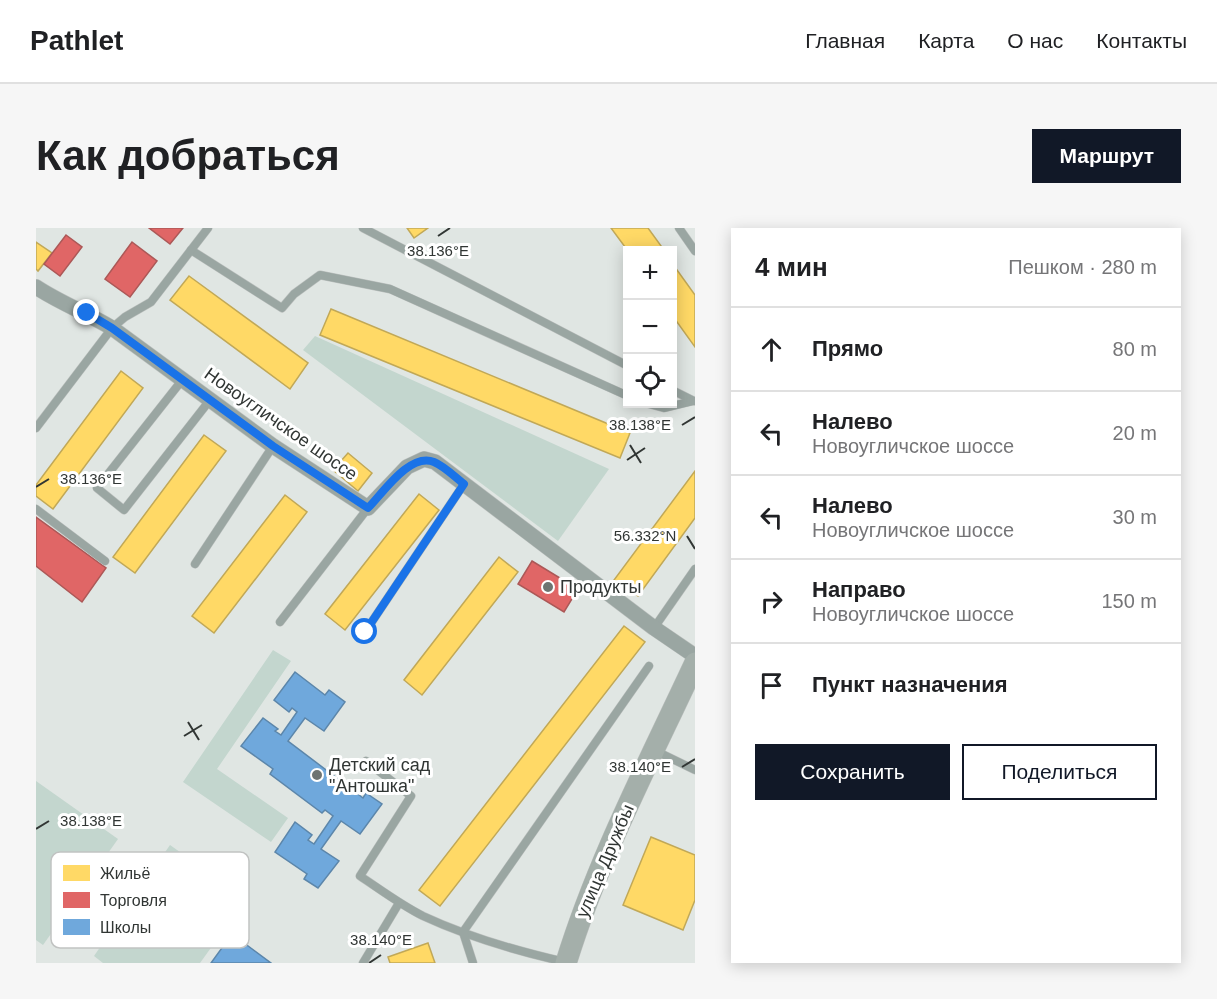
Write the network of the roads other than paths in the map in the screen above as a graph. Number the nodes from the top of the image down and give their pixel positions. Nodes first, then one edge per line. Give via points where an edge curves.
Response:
1 (208, 228) edge
2 (363, 228) edge
3 (679, 228) edge
4 (191, 250) junction
5 (695, 251) edge
6 (36, 287) edge
7 (112, 328) junction
8 (623, 364) edge
9 (183, 379) junction
10 (677, 392) edge
11 (623, 394) edge
12 (210, 399) junction
13 (694, 401) edge
14 (677, 405) edge
15 (36, 428) edge
16 (273, 446) junction
17 (464, 484) junction
18 (368, 508) junction
19 (36, 509) edge
20 (105, 561) dead end
21 (195, 564) dead end
22 (695, 569) edge
23 (280, 622) dead end
24 (654, 628) junction
25 (365, 632) dead end
26 (695, 656) edge
27 (695, 663) edge
28 (649, 666) dead end
29 (654, 750) junction
30 (366, 761) dead end
31 (695, 770) edge
32 (399, 903) junction
33 (463, 932) junction
34 (363, 963) edge
35 (473, 963) edge
36 (566, 963) edge

1 - 4 lane
2 - 8 lane
3 - 5 lane
4 - 7 lane via 151,302
4 - 11 lane via 282,308 320,275 390,289
6 - 7 street, Новоугличское шоссе
7 - 9 street, Новоугличское шоссе
7 - 15 lane
9 - 12 street, Новоугличское шоссе
9 - 12 lane via 97,488 124,510
10 - 13 lane
12 - 16 street, Новоугличское шоссе
13 - 14 lane
16 - 18 street, Новоугличское шоссе
16 - 21 lane
17 - 18 street via 435,462 416,461
17 - 24 street
17 - 25 lane
18 - 23 lane
19 - 20 lane
22 - 24 lane
24 - 26 street
27 - 29 street, улица Дружбы
28 - 33 lane
29 - 31 lane
29 - 36 street, улица Дружбы via 582,913
30 - 32 lane via 411,796 360,876
32 - 33 lane
32 - 34 lane
33 - 35 lane
33 - 36 lane

